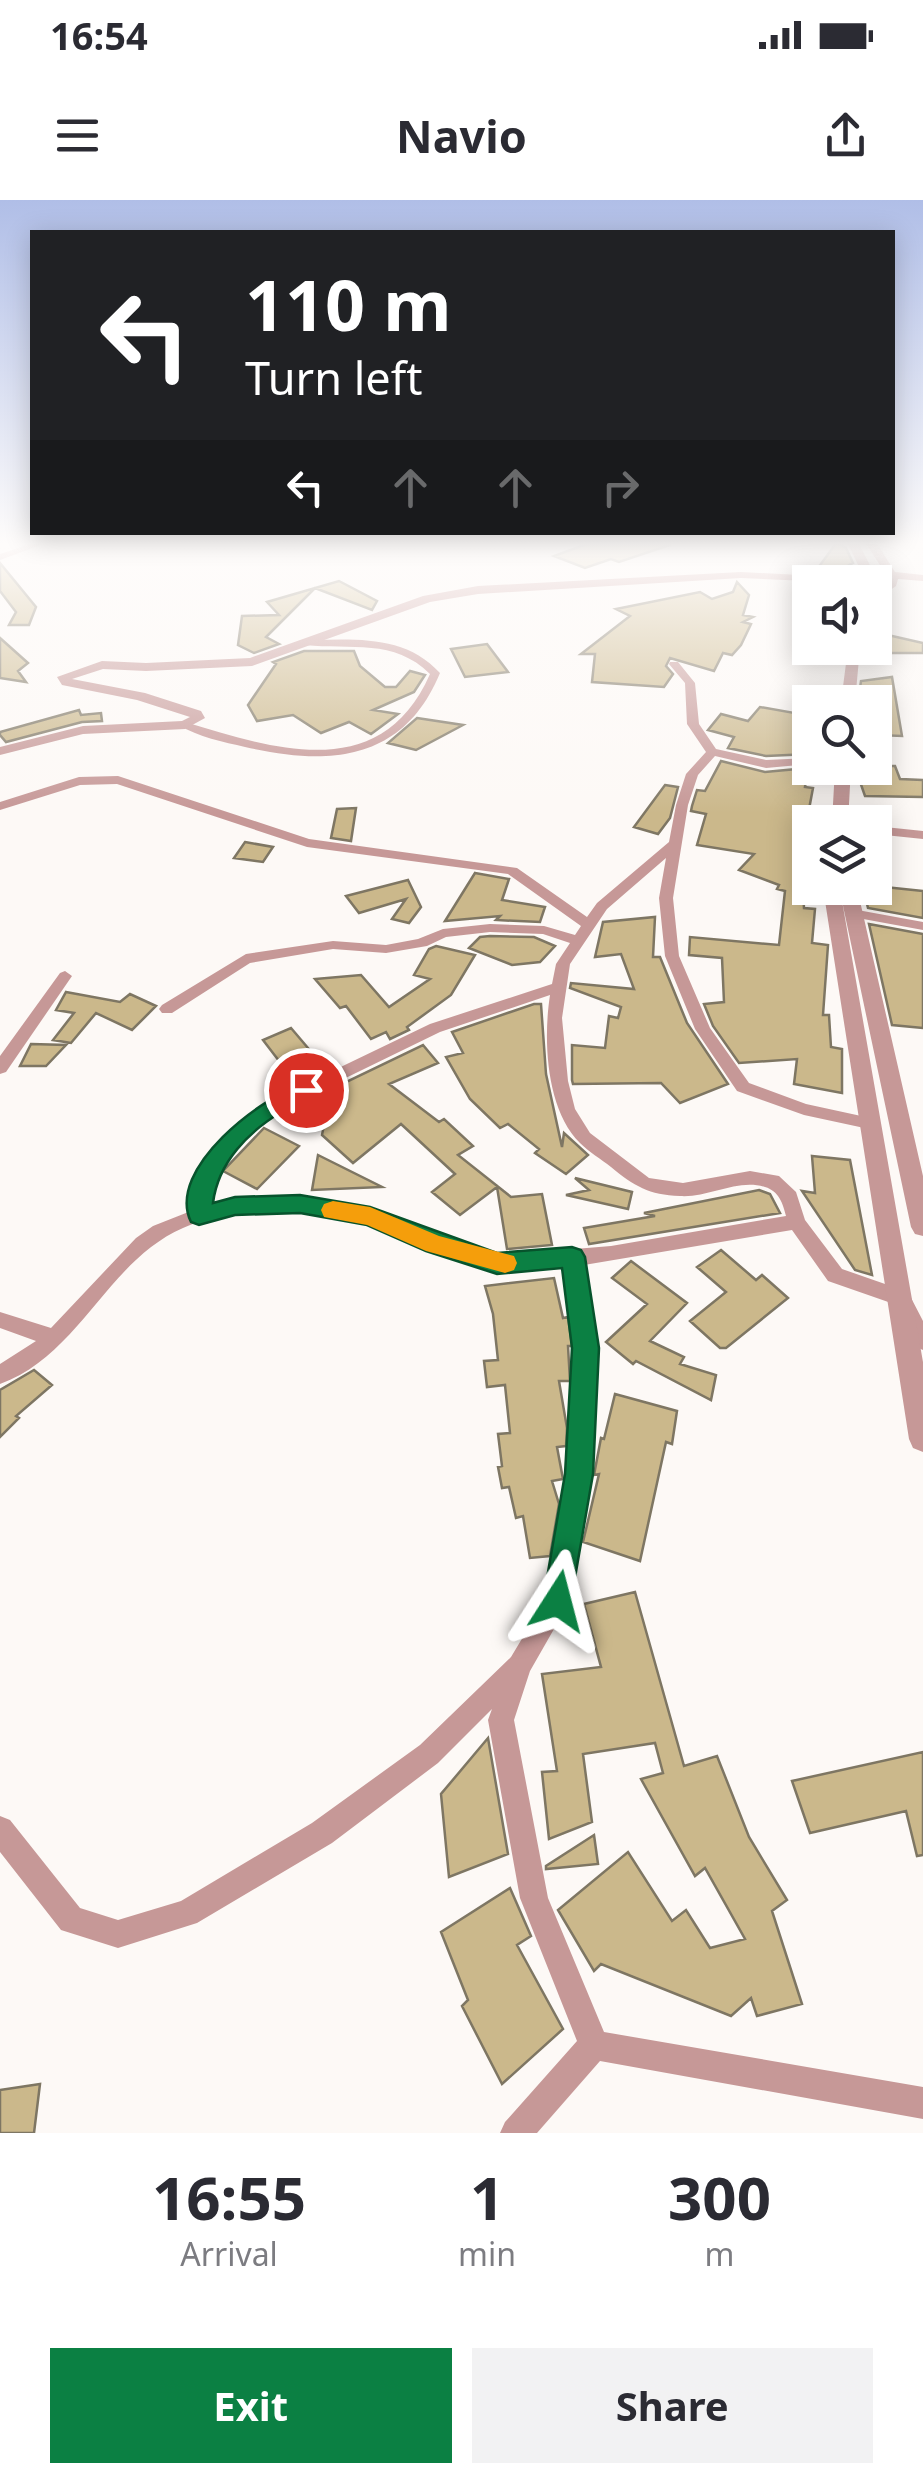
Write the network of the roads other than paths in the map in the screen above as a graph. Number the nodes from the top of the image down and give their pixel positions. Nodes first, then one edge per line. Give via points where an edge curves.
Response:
1 (338, 632) edge
2 (309, 643) junction
3 (674, 664) dead end
4 (185, 724) junction
5 (0, 751) edge
6 (712, 752) junction
7 (792, 762) edge
8 (0, 806) edge
9 (892, 832) edge
10 (923, 835) edge
11 (676, 843) junction
12 (835, 905) edge
13 (851, 905) edge
14 (852, 913) junction
15 (590, 924) junction
16 (923, 926) edge
17 (579, 940) junction
18 (65, 976) dead end
19 (559, 987) junction
20 (167, 1009) dead end
21 (0, 1068) edge
22 (868, 1124) junction
23 (199, 1216) junction
24 (922, 1217) edge
25 (796, 1222) junction
26 (572, 1257) junction
27 (901, 1298) junction
28 (0, 1320) edge
29 (54, 1338) junction
30 (923, 1340) edge
31 (0, 1374) edge
32 (923, 1439) edge
33 (520, 1665) junction
34 (0, 1830) edge
35 (594, 2045) junction
36 (923, 2103) edge
37 (516, 2133) edge

1 - 2 street
2 - 4 street via 252,662 102,665 64,676 84,687 196,714
2 - 4 street via 407,650 435,673 421,705 401,726 332,753 267,748
3 - 6 street via 690,682 693,724
4 - 5 street via 83,730
6 - 7 street via 766,764
6 - 11 street via 692,774
8 - 15 street via 80,781 118,780 307,843 512,870
9 - 10 street
11 - 15 street
11 - 22 street via 666,898 672,956 704,1029 743,1088
12 - 22 street
13 - 14 street
14 - 16 street
14 - 24 street
15 - 17 street
17 - 19 street via 563,964
17 - 20 street via 544,930 490,928 386,950 332,945 246,959
18 - 21 street
19 - 23 street via 436,1028 274,1106 226,1145 204,1180
19 - 25 street via 554,1018 560,1080 567,1110 584,1137 644,1184 683,1190 773,1180 790,1197
22 - 27 street
23 - 26 street via 235,1206 300,1204 370,1217 497,1264
23 - 29 street via 142,1244
25 - 26 street
25 - 27 street via 836,1275
26 - 33 street via 586,1348 579,1474 558,1601
27 - 30 street
27 - 32 street
28 - 29 street
29 - 31 street
33 - 34 street via 414,1765 322,1832 186,1913 118,1934 71,1920
33 - 35 street via 500,1720 534,1898
35 - 36 street
35 - 37 street

